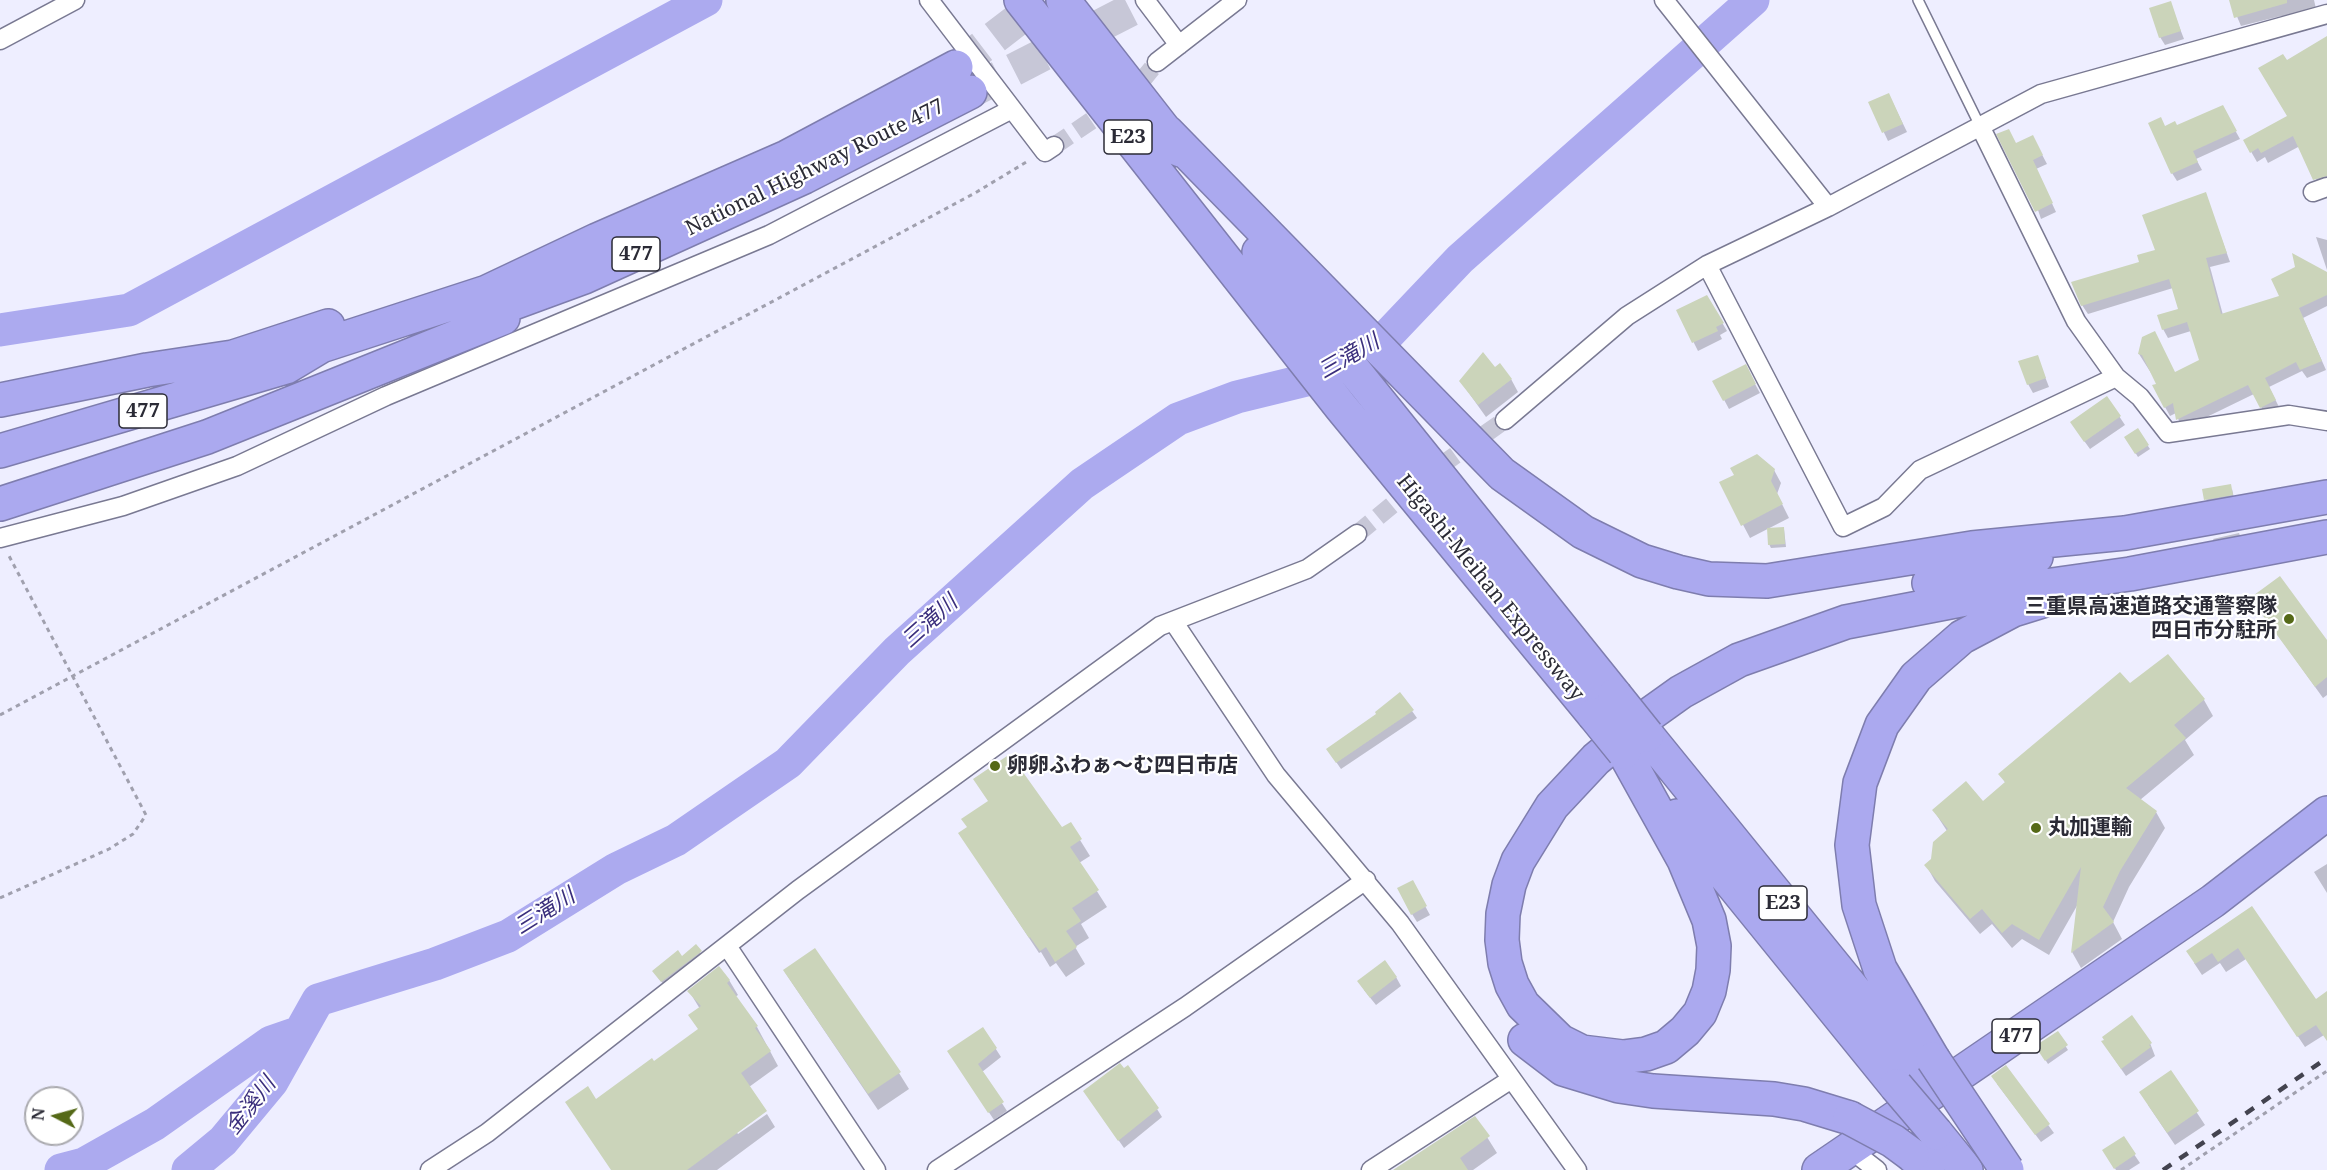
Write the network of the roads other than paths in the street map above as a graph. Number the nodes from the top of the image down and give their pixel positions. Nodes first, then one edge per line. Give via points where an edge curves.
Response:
1 (75, 0) edge
2 (929, 0) edge
3 (1021, 0) edge
4 (1063, 0) edge
5 (1145, 0) edge
6 (1237, 0) edge
7 (1664, 0) edge
8 (1918, 0) edge
9 (2327, 14) edge
10 (0, 40) edge
11 (1179, 45) junction
12 (1157, 62) tunnel mouth
13 (1012, 109) junction
14 (1980, 126) junction
15 (1050, 149) road end
16 (1828, 207) junction
17 (597, 240) junction
18 (1271, 251) junction
19 (1707, 265) junction
20 (584, 277) junction
21 (286, 367) junction
22 (2116, 377) junction
23 (0, 400) edge
24 (1505, 420) tunnel mouth
25 (2327, 421) edge
26 (0, 451) edge
27 (2327, 497) edge
28 (0, 504) edge
29 (2125, 533) junction
30 (1357, 534) tunnel mouth
31 (2327, 537) edge
32 (3, 544) edge
33 (2130, 574) junction
34 (1173, 621) junction
35 (1604, 705) junction
36 (1636, 743) junction
37 (2327, 813) edge
38 (2327, 835) edge
39 (1366, 879) junction
40 (2213, 901) junction
41 (727, 946) junction
42 (1916, 1072) junction
43 (1510, 1080) junction
44 (1850, 1134) junction
45 (1920, 1162) edge
46 (430, 1170) edge
47 (876, 1170) edge
48 (937, 1170) edge
49 (1371, 1170) edge
50 (1577, 1170) edge
51 (1819, 1170) edge
52 (1877, 1170) edge
53 (1966, 1170) edge
54 (2001, 1170) edge
55 (2007, 1170) edge

1 - 10 street
2 - 13 street
3 - 35 highway, Higashi-Meihan Expressway / E23 via 1341,407
4 - 18 highway, Higashi-Meihan Expressway / E23 via 1167,132
5 - 11 street
6 - 11 street
7 - 16 street
8 - 14 lane
9 - 14 street via 2041,94
11 - 12 street
13 - 15 street
13 - 32 street via 770,236 386,396 237,466
14 - 16 street
14 - 22 street via 2076,321
16 - 19 street
17 - 20 highway, National Highway Route 477 / 477 via 963,80 804,177
17 - 21 highway, National Highway Route 477 / 477 via 487,292 321,346
17 - 23 highway, 477 via 233,357
18 - 29 highway via 1392,363 1502,474 1540,504 1612,547 1678,572 1708,579 1767,581 1972,548
18 - 35 highway, Higashi-Meihan Expressway via 1364,384
19 - 22 street via 1843,527 1884,507 1920,470
19 - 24 street via 1627,316
20 - 21 highway, National Highway Route 477 / 477 via 525,301 322,367
20 - 28 highway, 477 via 554,298 207,437
21 - 26 highway, National Highway Route 477 / 477
22 - 25 street via 2140,397 2168,433 2289,415
27 - 29 highway
29 - 44 highway via 1978,573 1792,616 1714,648 1620,710 1570,755 1526,805 1497,857 1486,883 1481,912 1479,940 1484,967 1505,1016 1540,1054 1563,1069 1619,1086 1774,1098 1804,1104
30 - 34 street via 1307,569
31 - 33 highway
33 - 36 highway via 1885,613 1809,633 1739,660 1681,692 1596,759 1552,806 1518,861 1509,885 1502,940 1512,985 1540,1024 1560,1041 1582,1052 1623,1058 1666,1047 1685,1031 1700,1012 1708,991 1714,946 1709,920
33 - 42 highway via 2013,610 1962,637 1916,677 1882,725 1860,783 1854,814 1854,876 1859,905
34 - 39 street via 1276,775
34 - 41 street via 1160,626 1036,716
35 - 36 highway, Higashi-Meihan Expressway, bridge
36 - 42 highway, Higashi-Meihan Expressway / E23
37 - 40 highway, 477
38 - 40 highway, 477
39 - 43 street
39 - 48 street via 1185,1006
40 - 44 highway, 477
41 - 46 street via 487,1133
41 - 47 street
42 - 53 highway, Higashi-Meihan Expressway, bridge via 1936,1133
42 - 54 highway, Higashi-Meihan Expressway
42 - 55 highway, bridge
43 - 49 street
43 - 50 street
44 - 45 highway, bridge via 1893,1141
44 - 51 highway, 477
44 - 52 street

